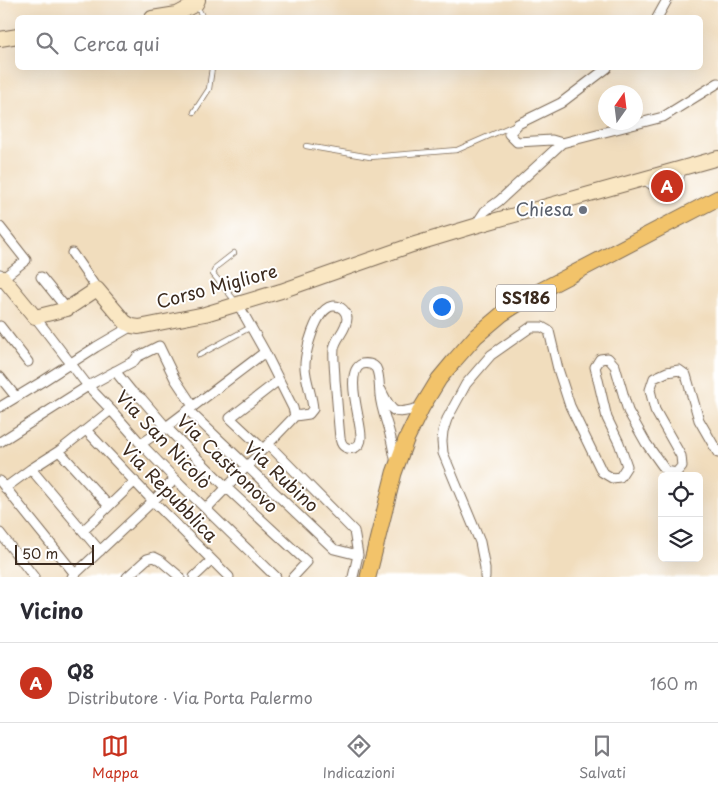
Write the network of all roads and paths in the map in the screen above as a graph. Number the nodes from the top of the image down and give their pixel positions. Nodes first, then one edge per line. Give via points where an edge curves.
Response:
1 (668, 0) edge
2 (197, 2) edge
3 (171, 15) edge
4 (202, 15) edge
5 (659, 15) edge
6 (15, 36) edge
7 (0, 39) edge
8 (212, 70) edge
9 (604, 70) edge
10 (718, 83) edge
11 (194, 112) dead end
12 (518, 124) junction
13 (562, 143) junction
14 (306, 146) dead end
15 (718, 158) edge
16 (683, 168) junction
17 (641, 180) junction
18 (670, 187) dead end
19 (660, 190) dead end
20 (718, 198) edge
21 (474, 226) junction
22 (0, 227) edge
23 (72, 253) dead end
24 (234, 253) dead end
25 (1, 277) edge
26 (41, 277) dead end
27 (97, 289) junction
28 (238, 304) junction
29 (67, 309) junction
30 (35, 317) junction
31 (0, 326) edge
32 (132, 326) junction
33 (251, 327) junction
34 (265, 352) junction
35 (199, 355) dead end
36 (28, 362) dead end
37 (71, 363) junction
38 (115, 371) junction
39 (0, 377) edge
40 (279, 380) junction
41 (379, 385) junction
42 (88, 386) junction
43 (16, 397) junction
44 (0, 407) edge
45 (422, 407) junction
46 (190, 408) junction
47 (111, 410) junction
48 (295, 416) junction
49 (166, 427) junction
50 (86, 430) junction
51 (0, 442) edge
52 (141, 444) junction
53 (266, 446) junction
54 (59, 451) junction
55 (718, 453) edge
56 (397, 466) junction
57 (246, 467) junction
58 (31, 469) junction
59 (175, 480) junction
60 (135, 481) junction
61 (2, 485) edge
62 (226, 488) junction
63 (153, 501) junction
64 (109, 506) junction
65 (206, 509) junction
66 (83, 531) junction
67 (0, 533) edge
68 (100, 551) junction
69 (358, 555) junction
70 (212, 560) junction
71 (73, 576) edge
72 (177, 576) edge
73 (34, 577) edge
74 (127, 577) edge
75 (194, 577) edge
76 (229, 577) edge
77 (276, 577) edge
78 (293, 577) edge
79 (352, 577) edge
80 (368, 577) edge
81 (485, 577) edge

1 - 5 street
2 - 3 street
2 - 4 lane
6 - 7 street
8 - 11 lane via 208,89
9 - 12 street via 561,103
10 - 13 street via 663,117
12 - 13 street via 509,134 518,142 552,140
12 - 14 lane via 457,150 370,157
13 - 21 street via 485,211
15 - 16 street, Corso Migliore
16 - 17 street, Corso Migliore
16 - 18 lane via 681,181
17 - 19 lane
17 - 21 street, Corso Migliore
20 - 45 main road, SS186 via 532,294 502,314 454,360
21 - 28 street, Corso Migliore
22 - 25 street via 26,260
23 - 27 street
24 - 28 lane via 216,267 213,274
25 - 30 street
26 - 29 street
27 - 29 street
27 - 32 street
28 - 32 street, Corso Migliore via 186,318
28 - 33 street
29 - 30 street
30 - 37 street, Via San Nicolò
31 - 36 street
32 - 37 street
33 - 34 street
33 - 35 lane
34 - 40 street
34 - 46 street
37 - 42 street, Via San Nicolò
37 - 43 street
38 - 42 street
38 - 46 street, Via Rubino via 159,346
38 - 49 street, Via Castronovo
39 - 43 street
40 - 48 street
40 - 53 street via 230,418
41 - 45 street via 393,410 403,412
41 - 48 street via 376,368 372,364 360,365 354,378 361,438 356,447 347,448 340,438 334,356 347,316 342,308 330,307 318,320 305,356 313,410 309,414
41 - 56 street via 380,402
42 - 47 street, Via San Nicolò
42 - 51 street
43 - 44 street
45 - 56 main road, SS186
46 - 49 street
46 - 57 street, Via Rubino
47 - 50 street
47 - 52 street, Via San Nicolò
48 - 53 street
49 - 52 street
49 - 62 street, Via Castronovo
50 - 54 street
50 - 60 street, Via Repubblica
52 - 59 street, Via San Nicolò
53 - 57 street
53 - 69 street via 354,530
54 - 58 street
54 - 64 street
55 - 81 street via 700,420 686,375 679,370 666,372 654,378 650,390 655,410 681,456 682,466 676,473 666,471 628,411 615,366 608,358 600,358 595,368 607,418 627,466 620,477 612,478 602,472 570,406 549,331 531,327 491,355 466,384 443,431 443,453 480,542
56 - 80 main road, SS186
57 - 62 street
57 - 69 street, Via Rubino via 334,549
58 - 61 street
58 - 66 street
59 - 63 street
59 - 65 street, Via San Nicolò
60 - 63 street, Via Repubblica
60 - 64 street
61 - 71 street
62 - 65 street
62 - 78 street, Via Castronovo via 307,562
63 - 68 street
63 - 70 street, Via Repubblica
64 - 66 street
65 - 77 street, Via San Nicolò
66 - 68 street
67 - 73 street
68 - 71 street
69 - 79 street
70 - 75 street
70 - 76 street, Via Repubblica
72 - 74 street via 154,557 147,559

